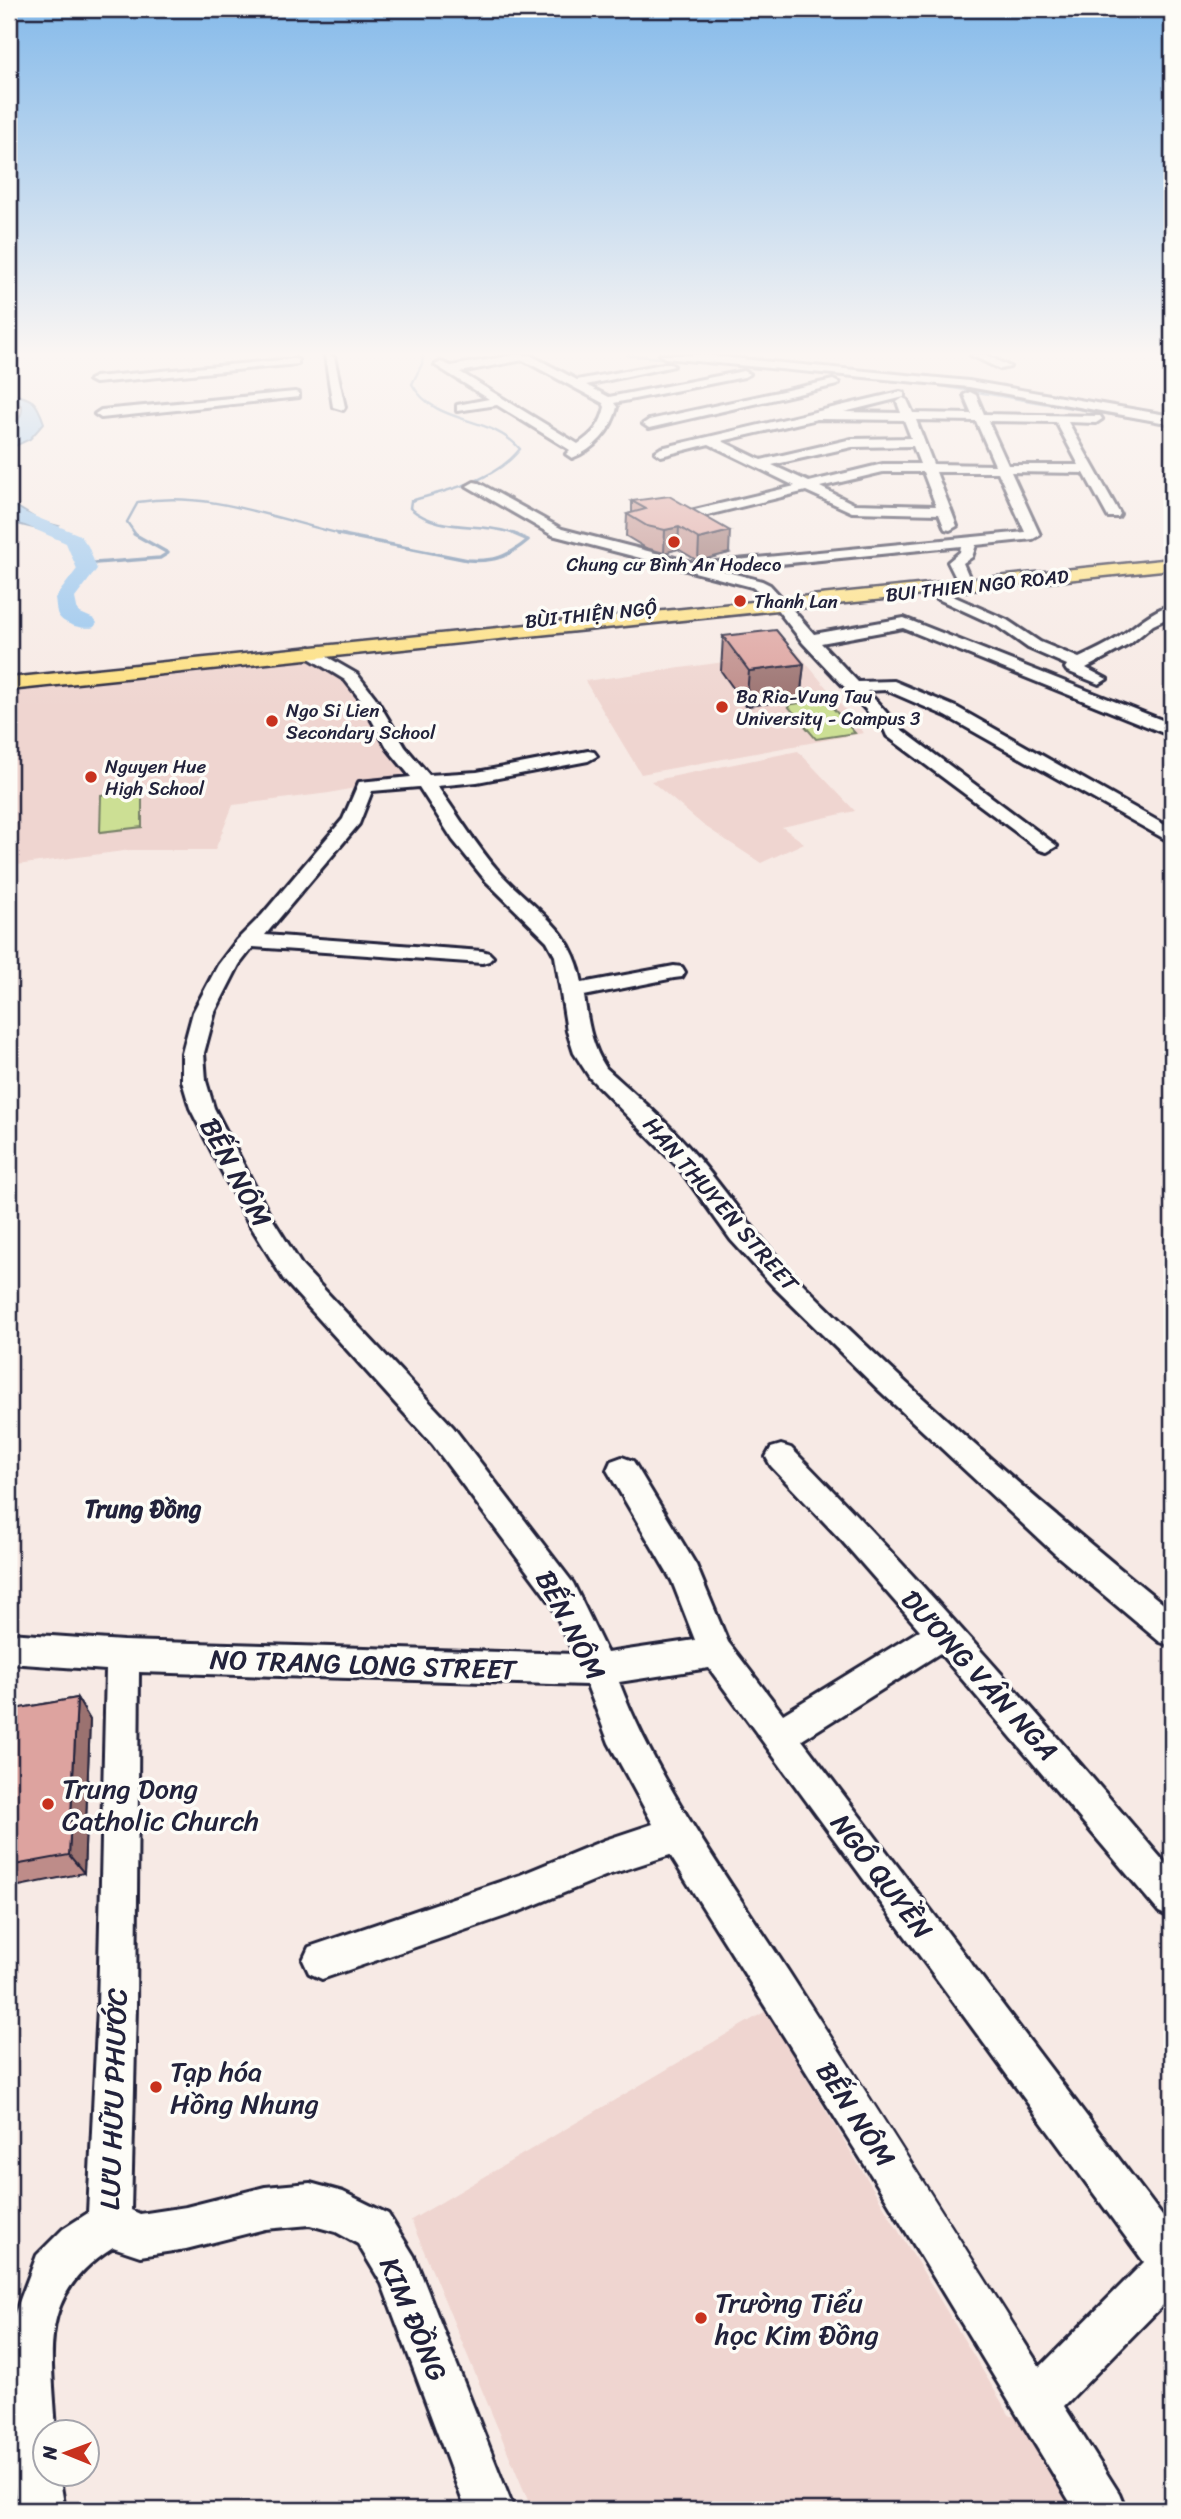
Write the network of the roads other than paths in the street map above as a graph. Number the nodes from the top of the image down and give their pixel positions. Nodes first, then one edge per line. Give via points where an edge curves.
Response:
1 (776, 473) edge
2 (859, 473) edge
3 (930, 473) edge
4 (1007, 473) edge
5 (1090, 473) edge
6 (474, 486) dead end
7 (805, 486) junction
8 (944, 510) junction
9 (683, 512) joint
10 (1113, 514) dead end
11 (709, 529) edge
12 (963, 543) junction
13 (741, 548) dead end
14 (1172, 553) edge
15 (762, 561) junction
16 (1172, 564) edge
17 (716, 566) dead end
18 (962, 577) junction
19 (930, 590) junction
20 (784, 599) junction
21 (1172, 610) edge
22 (809, 640) junction
23 (369, 641) junction
24 (310, 652) junction
25 (1078, 664) junction
26 (9, 672) edge
27 (39, 675) junction
28 (1099, 679) dead end
29 (9, 684) edge
30 (853, 687) junction
31 (1172, 730) edge
32 (589, 756) dead end
33 (422, 779) junction
34 (1172, 837) edge
35 (1047, 846) dead end
36 (248, 940) junction
37 (482, 957) dead end
38 (674, 972) dead end
39 (573, 991) junction
40 (781, 1457) dead end
41 (622, 1470) dead end
42 (1172, 1631) edge
43 (942, 1634) junction
44 (9, 1648) edge
45 (716, 1652) junction
46 (123, 1656) junction
47 (598, 1670) junction
48 (778, 1736) junction
49 (678, 1834) junction
50 (1172, 1899) edge
51 (322, 1960) dead end
52 (109, 2224) junction
53 (1172, 2265) edge
54 (1036, 2403) junction
55 (41, 2510) edge
56 (490, 2510) edge
57 (1102, 2510) edge

1 - 7 street
2 - 7 street
3 - 8 street
4 - 12 street via 1033,535
5 - 10 street
6 - 20 street via 557,532 758,583
7 - 8 street via 852,508
7 - 9 street
8 - 12 street
9 - 11 street
12 - 15 street
12 - 18 street via 967,554 955,562
13 - 15 street
14 - 18 main road, BÙI THIỆN NGỘ
15 - 17 street
15 - 20 street
16 - 19 main road, BUI THIEN NGO ROAD
18 - 20 main road, BÙI THIỆN NGỘ
19 - 20 main road, BUI THIEN NGO ROAD
19 - 25 street
20 - 22 street
20 - 23 main road, BÙI THIỆN NGỘ
21 - 25 street
22 - 30 street
22 - 31 street via 904,623
23 - 24 main road, BÙI THIỆN NGỘ
23 - 27 main road, BÙI THIỆN NGỘ
24 - 27 main road, BÙI THIỆN NGỘ
24 - 33 street, HAN THUYEN STREET via 351,677
25 - 28 street via 1073,668
26 - 27 main road, BÙI THIỆN NGỘ
27 - 29 main road, BÙI THIỆN NGỘ
30 - 34 street via 888,685 952,712
30 - 35 street via 904,741
32 - 33 street via 477,777
33 - 36 street, BẾN NÔM via 365,786 352,820
33 - 39 street, HAN THUYEN STREET via 493,877 555,938 566,956
36 - 37 street
36 - 47 street, BẾN NÔM via 204,1012 193,1053 194,1081 216,1138 293,1273 443,1436 540,1562 562,1593
38 - 39 street
39 - 42 street, HAN THUYEN STREET via 578,1031 591,1064 688,1163 740,1233 782,1279 1065,1543
40 - 43 street, DƯƠNG VÂN NGA via 854,1532
41 - 45 street, NGÔ QUYỀN via 685,1575
43 - 48 street
43 - 50 street, DƯƠNG VÂN NGA
44 - 46 street, NO TRANG LONG STREET
45 - 47 street, NO TRANG LONG STREET
45 - 48 street, NGÔ QUYỀN
46 - 47 street, NO TRANG LONG STREET
46 - 52 street, LƯU HỮU PHƯỚC
47 - 49 street, BẾN NÔM via 621,1731
48 - 53 street, NGÔ QUYỀN
49 - 51 street
49 - 54 street, BẾN NÔM
52 - 55 street, LƯU HỮU PHƯỚC via 78,2244 52,2270 29,2334
52 - 56 street, KIM ĐỒNG via 140,2235 265,2208 310,2204 343,2213 373,2230 399,2271
53 - 54 street
54 - 57 street, BẾN NÔM

